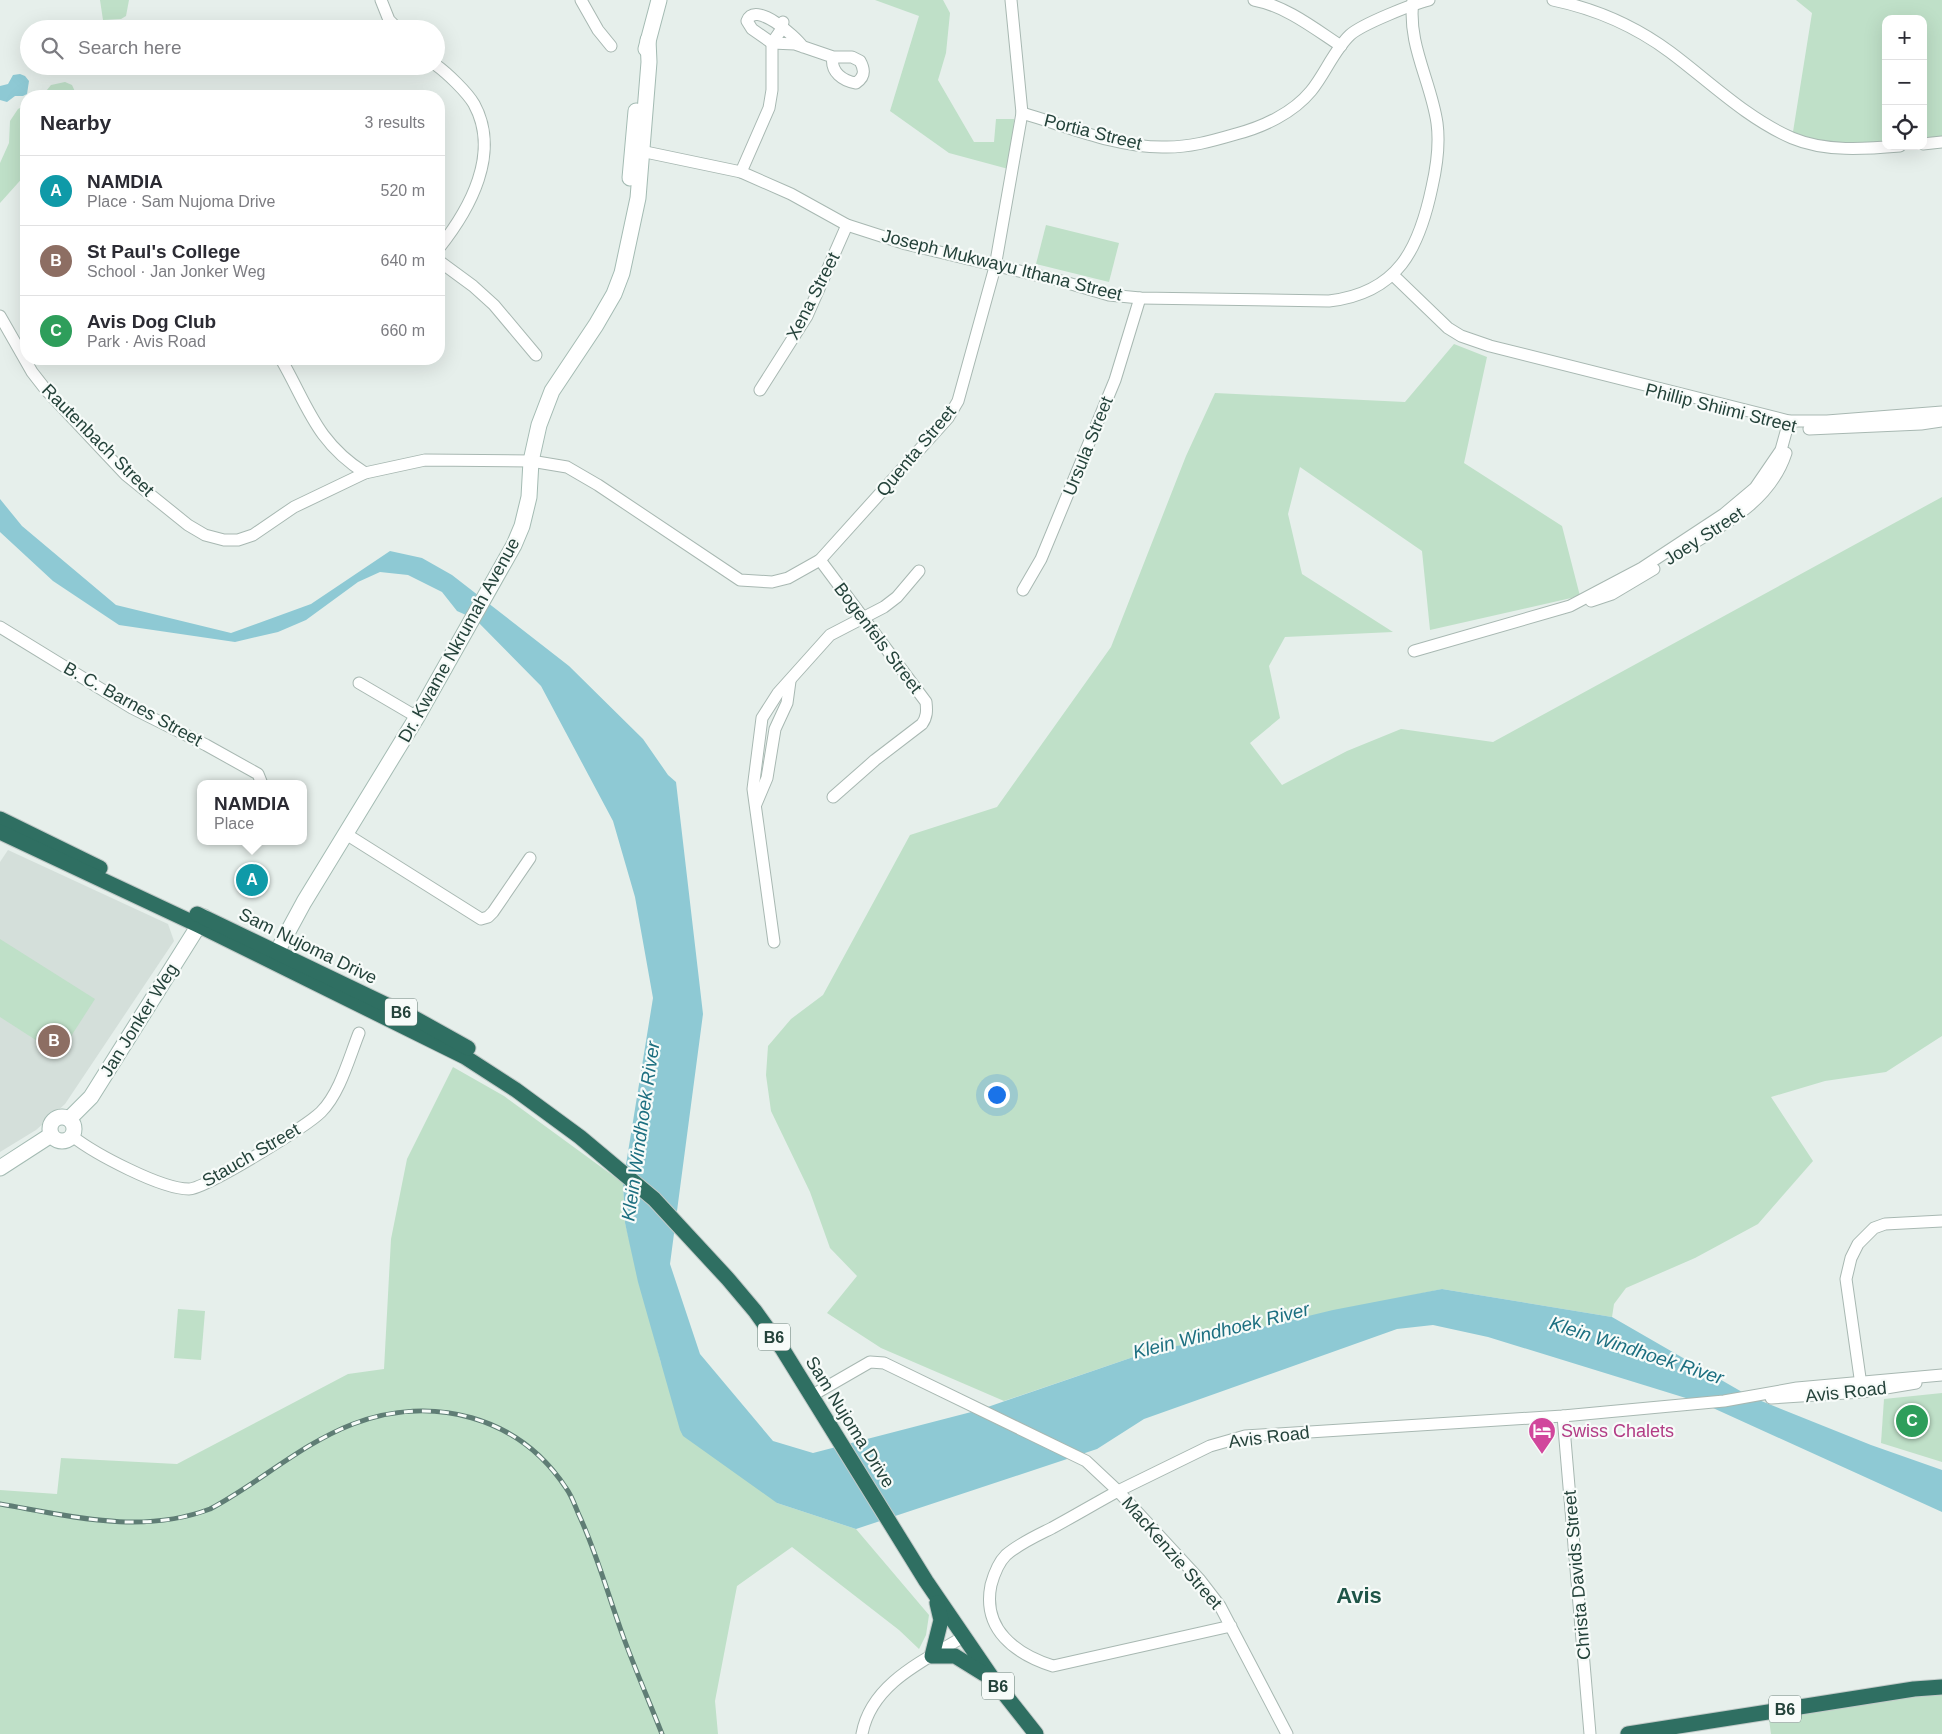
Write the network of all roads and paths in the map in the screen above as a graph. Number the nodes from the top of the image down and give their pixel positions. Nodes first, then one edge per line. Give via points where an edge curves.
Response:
1 (380, 0) edge
2 (581, 0) edge
3 (659, 0) edge
4 (1011, 0) edge
5 (1254, 0) edge
6 (1429, 0) edge
7 (1553, 0) edge
8 (1413, 2) edge
9 (390, 20) edge
10 (783, 22) junction
11 (772, 43) junction
12 (611, 46) dead end
13 (1341, 46) junction
14 (803, 47) junction
15 (832, 57) dead end
16 (445, 74) edge
17 (1022, 113) junction
18 (1942, 142) edge
19 (1927, 144) edge
20 (1882, 147) edge
21 (637, 150) junction
22 (741, 172) junction
23 (847, 225) junction
24 (445, 240) edge
25 (445, 265) edge
26 (995, 267) junction
27 (1392, 275) junction
28 (1140, 298) junction
29 (0, 316) edge
30 (20, 351) edge
31 (536, 355) dead end
32 (28, 365) edge
33 (284, 365) edge
34 (760, 390) dead end
35 (1942, 412) edge
36 (1942, 421) edge
37 (1792, 424) junction
38 (532, 461) junction
39 (365, 472) junction
40 (820, 560) junction
41 (919, 571) dead end
42 (1023, 590) dead end
43 (862, 617) junction
44 (0, 627) edge
45 (1414, 651) dead end
46 (790, 681) junction
47 (359, 683) dead end
48 (416, 717) junction
49 (754, 766) junction
50 (770, 768) junction
51 (260, 780) edge
52 (833, 797) dead end
53 (756, 804) junction
54 (0, 819) edge
55 (0, 832) edge
56 (346, 834) junction
57 (530, 858) dead end
58 (201, 921) junction
59 (774, 942) dead end
60 (274, 957) junction
61 (359, 1033) dead end
62 (69, 1119) junction
63 (51, 1135) junction
64 (72, 1136) junction
65 (0, 1168) edge
66 (1942, 1221) edge
67 (1942, 1375) edge
68 (1861, 1387) junction
69 (811, 1396) junction
70 (1563, 1416) junction
71 (1118, 1491) junction
72 (926, 1581) junction
73 (1231, 1626) junction
74 (963, 1637) junction
75 (932, 1656) junction
76 (995, 1682) junction
77 (1942, 1686) edge
78 (862, 1734) edge
79 (1036, 1734) edge
80 (1287, 1734) edge
81 (1590, 1734) edge
82 (1628, 1734) edge

1 - 9 street
2 - 12 street
3 - 21 street, Dr. Kwame Nkrumah Avenue via 638,90
4 - 17 street, Quenta Street
5 - 13 street via 1266,2
6 - 8 street, Portia Street
7 - 20 street via 1598,12 1633,28 1746,110 1792,138 1844,148
8 - 13 street, Portia Street via 1361,28
8 - 27 street, Joseph Mukwayu Ithana Street via 1413,31 1418,58 1434,104 1439,142 1423,224 1407,256
10 - 11 street
10 - 11 street via 760,9 749,14 747,21 752,29
10 - 14 street
11 - 14 street
11 - 22 street via 769,108
13 - 17 street, Portia Street via 1310,93 1280,116 1254,130 1209,142 1170,147 1119,142
14 - 15 street
16 - 24 street via 473,102 480,118 484,147 475,192
17 - 26 street, Quenta Street
18 - 19 street
21 - 22 street, Joseph Mukwayu Ithana Street
21 - 38 street, Dr. Kwame Nkrumah Avenue via 628,249 614,294 552,391 539,425
22 - 23 street, Joseph Mukwayu Ithana Street via 791,194
23 - 26 street, Joseph Mukwayu Ithana Street
23 - 34 street, Xena Street via 808,316
25 - 31 street via 494,305
26 - 28 street, Joseph Mukwayu Ithana Street via 1109,295
26 - 40 street, Quenta Street via 958,401 948,418
27 - 28 street, Joseph Mukwayu Ithana Street via 1364,294 1329,301
27 - 37 street, Phillip Shiimi Street via 1437,319 1461,336 1621,379 1636,387
28 - 42 street, Ursula Street via 1115,380 1041,559
29 - 30 street, Rautenbach Street
32 - 39 street, Rautenbach Street via 58,404 126,475 205,535 224,540 253,535 294,507
33 - 39 street via 320,433 336,452
35 - 37 street, Phillip Shiimi Street
36 - 37 street, Phillip Shiimi Street via 1825,429
37 - 45 street, Joey Street via 1776,477 1763,494 1640,579 1581,605
38 - 39 street, Rautenbach Street via 425,460
38 - 40 street, Quenta Street via 567,468 598,485 740,580 772,582 788,578
38 - 48 street, Dr. Kwame Nkrumah Avenue via 529,497 522,526 499,573
40 - 43 street, Bogenfels Street
41 - 43 street via 897,597
43 - 46 street via 830,635
43 - 52 street, Bogenfels Street via 926,702 926,718
44 - 51 street, B. C. Barnes Street via 132,708 258,774
46 - 49 street via 772,700 762,718
46 - 50 street via 787,702 775,729
47 - 48 street
48 - 56 street, Dr. Kwame Nkrumah Avenue
49 - 50 street via 765,772
49 - 53 street
50 - 53 street
53 - 59 street
54 - 58 highway, Sam Nujoma Drive / B6
55 - 58 highway, Sam Nujoma Drive / B6
56 - 57 street via 482,919 493,912
56 - 60 street, Dr. Kwame Nkrumah Avenue
58 - 60 highway, Sam Nujoma Drive / B6
58 - 62 street, Jan Jonker Weg via 91,1097
60 - 69 highway, Sam Nujoma Drive / B6 via 416,1019 526,1086 558,1112 580,1137 654,1199 698,1246 755,1311
61 - 64 street, Stauch Street via 336,1088 321,1112 213,1180 192,1189 178,1188 147,1176 85,1146
62 - 63 street, Jan Jonker Weg via 60,1117 53,1120 49,1127
62 - 64 street via 74,1126
63 - 64 street via 61,1142
63 - 65 street, Jan Jonker Weg
66 - 68 street via 1885,1224 1874,1228 1858,1244 1851,1258 1846,1278
67 - 68 street, Avis Road
68 - 70 street, Avis Road
69 - 71 street via 870,1362 884,1363 1086,1461
69 - 72 highway, Sam Nujoma Drive / B6
70 - 71 street, Avis Road via 1245,1436 1210,1446
70 - 81 street, Christa Davids Street
71 - 73 street, MacKenzie Street via 1200,1580
71 - 73 street, MacKenzie Street via 1022,1543 1005,1556 994,1573 990,1593 989,1610 995,1627 1011,1645 1036,1661 1053,1666
72 - 74 highway, Sam Nujoma Drive / B6
72 - 75 highway via 938,1605 941,1620
73 - 80 street, MacKenzie Street
74 - 75 street
74 - 76 highway, Sam Nujoma Drive / B6
75 - 76 highway via 961,1658
75 - 78 street via 905,1672 884,1690 870,1708
76 - 79 highway, Sam Nujoma Drive / B6
77 - 82 highway, B6

